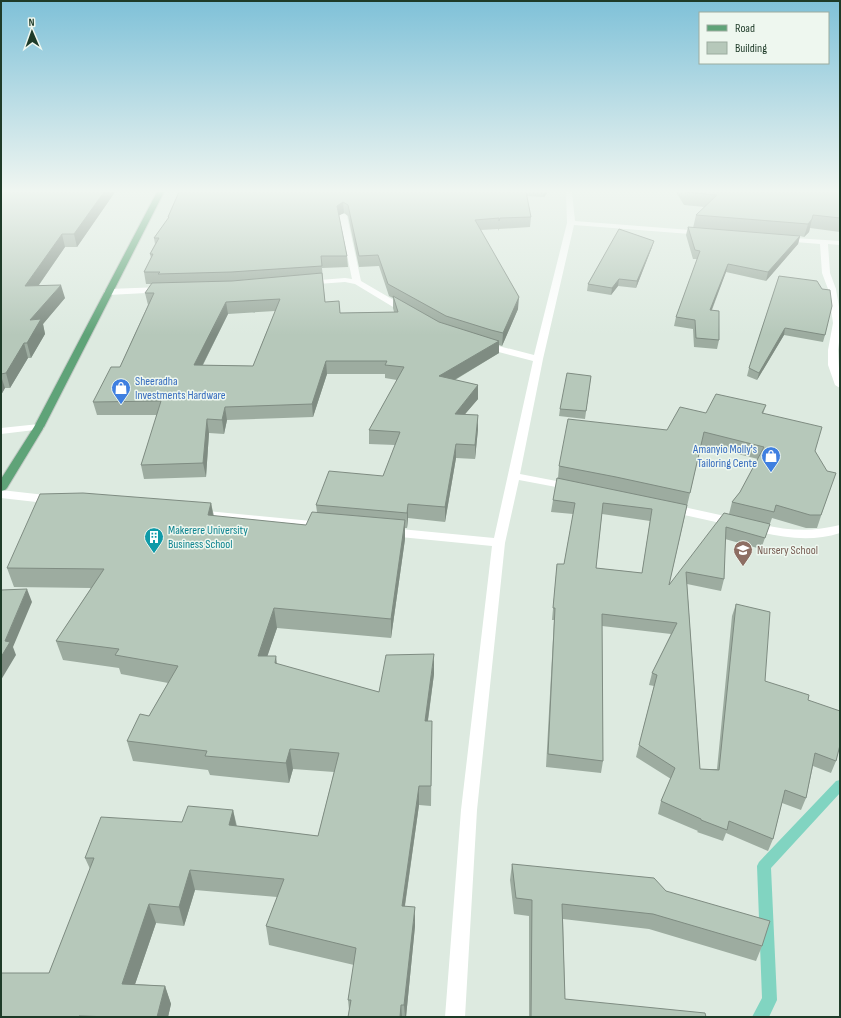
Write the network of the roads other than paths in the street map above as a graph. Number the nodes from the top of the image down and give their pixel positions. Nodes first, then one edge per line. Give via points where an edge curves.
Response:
1 (136, 240) edge
2 (348, 240) edge
3 (566, 240) edge
4 (785, 240) edge
5 (824, 242) junction
6 (840, 243) edge
7 (356, 282) junction
8 (295, 284) edge
9 (170, 290) edge
10 (108, 292) junction
11 (416, 316) edge
12 (472, 341) edge
13 (538, 360) junction
14 (840, 385) edge
15 (39, 427) junction
16 (1, 431) edge
17 (514, 476) junction
18 (1, 488) edge
19 (583, 489) edge
20 (1, 494) edge
21 (64, 501) edge
22 (660, 506) edge
23 (183, 512) edge
24 (333, 527) edge
25 (840, 529) edge
26 (380, 531) edge
27 (499, 543) junction
28 (454, 1017) edge

1 - 10 main road
2 - 7 street
3 - 13 street
4 - 5 street
5 - 6 street
5 - 14 street via 826,273 832,289 837,324 833,365
7 - 8 street via 345,280
7 - 11 street
9 - 10 street
10 - 15 main road
12 - 13 street
13 - 17 street
15 - 16 street
15 - 18 main road
17 - 19 street
17 - 27 street
20 - 21 street
22 - 25 street via 773,531 803,534 831,533
23 - 24 street
26 - 27 street
27 - 28 street via 468,810

